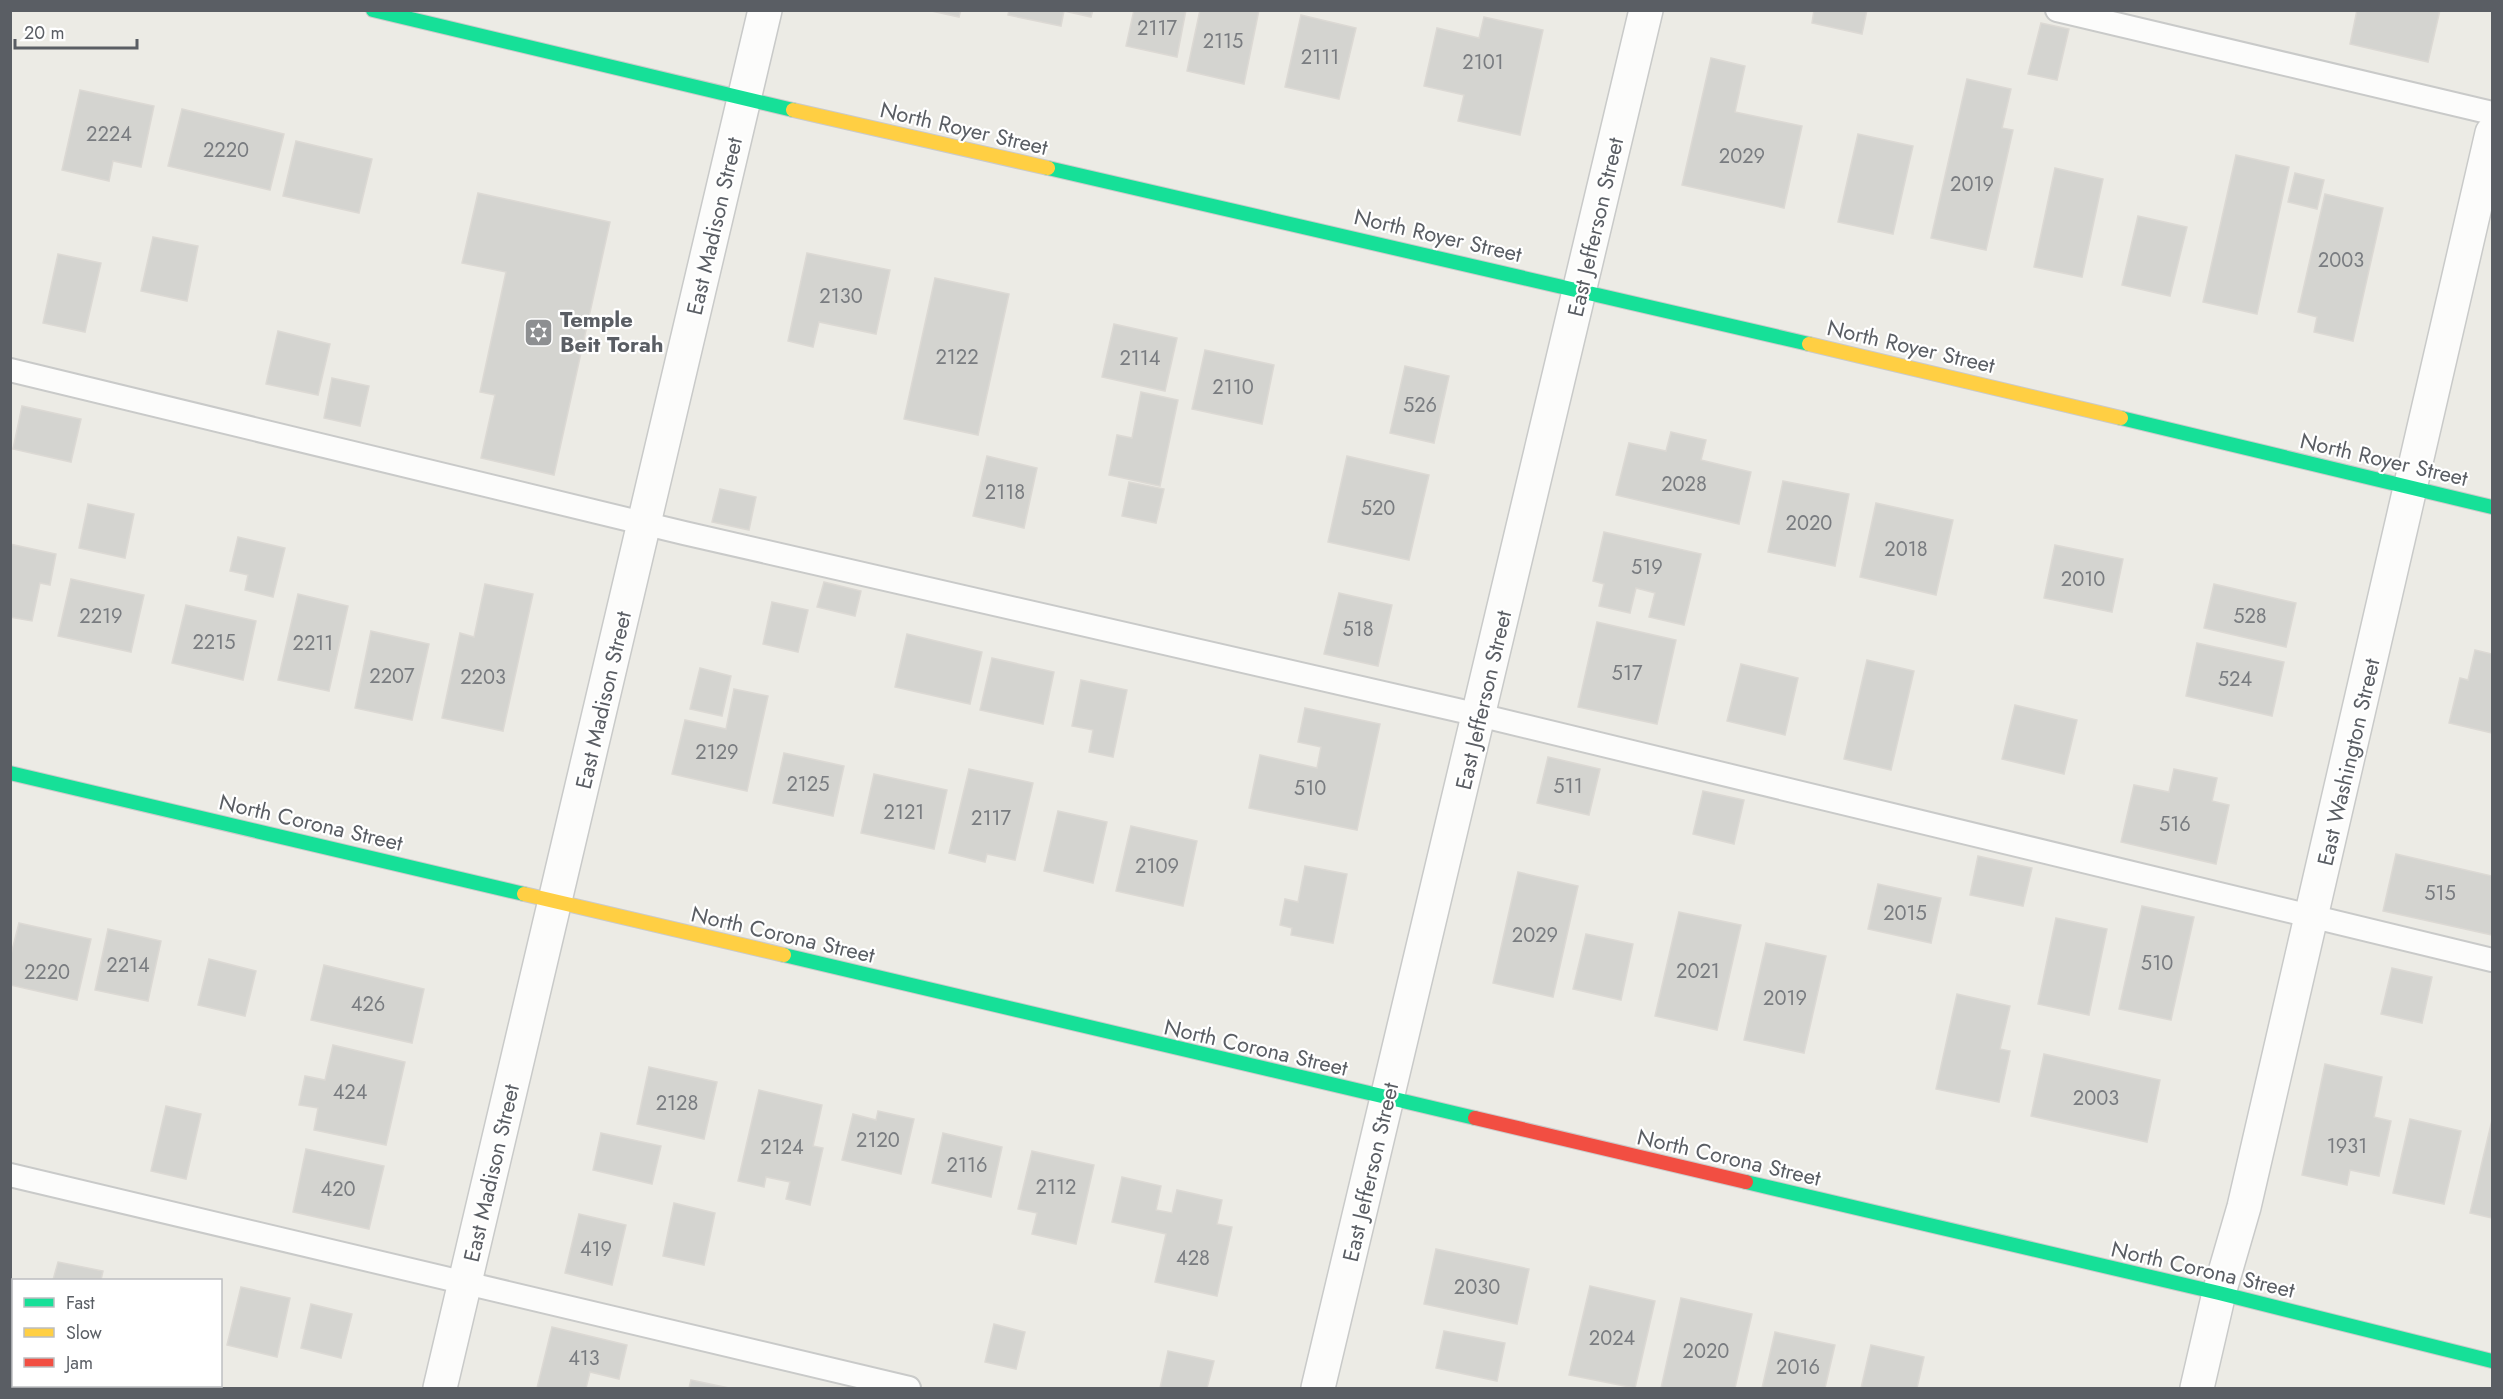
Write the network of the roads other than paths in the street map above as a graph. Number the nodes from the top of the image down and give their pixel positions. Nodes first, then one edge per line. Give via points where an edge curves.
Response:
1 (373, 10) edge
2 (765, 10) edge
3 (1646, 10) edge
4 (2057, 10) edge
5 (744, 99) junction
6 (2493, 113) edge
7 (2493, 133) edge
8 (1581, 289) junction
9 (10, 370) edge
10 (2412, 488) junction
11 (2493, 507) edge
12 (644, 524) junction
13 (1479, 715) junction
14 (10, 772) edge
15 (555, 902) junction
16 (2312, 917) junction
17 (2493, 960) edge
18 (1387, 1099) junction
19 (10, 1175) edge
20 (465, 1283) junction
21 (2219, 1293) junction
22 (2493, 1361) edge
23 (440, 1389) edge
24 (909, 1389) edge
25 (1318, 1389) edge
26 (2197, 1389) edge

1 - 5 street, North Royer Street
2 - 5 street, East Madison Street
3 - 8 street, East Jefferson Street
4 - 6 lane
5 - 8 street, North Royer Street
5 - 12 street, East Madison Street
7 - 10 street, East Washington Street
8 - 10 street, North Royer Street
8 - 13 street, East Jefferson Street
9 - 12 lane
10 - 11 street, North Royer Street
10 - 16 street, East Washington Street
12 - 13 lane
12 - 15 street, East Madison Street
13 - 16 lane
13 - 18 street, East Jefferson Street
14 - 15 street, North Corona Street
15 - 18 street, North Corona Street
15 - 20 street, East Madison Street
16 - 17 lane
16 - 21 street, East Washington Street via 2238,1233
18 - 21 street, North Corona Street
18 - 25 street, East Jefferson Street
19 - 20 lane
20 - 23 street, East Madison Street
20 - 24 lane
21 - 22 street, North Corona Street
21 - 26 street, East Washington Street

